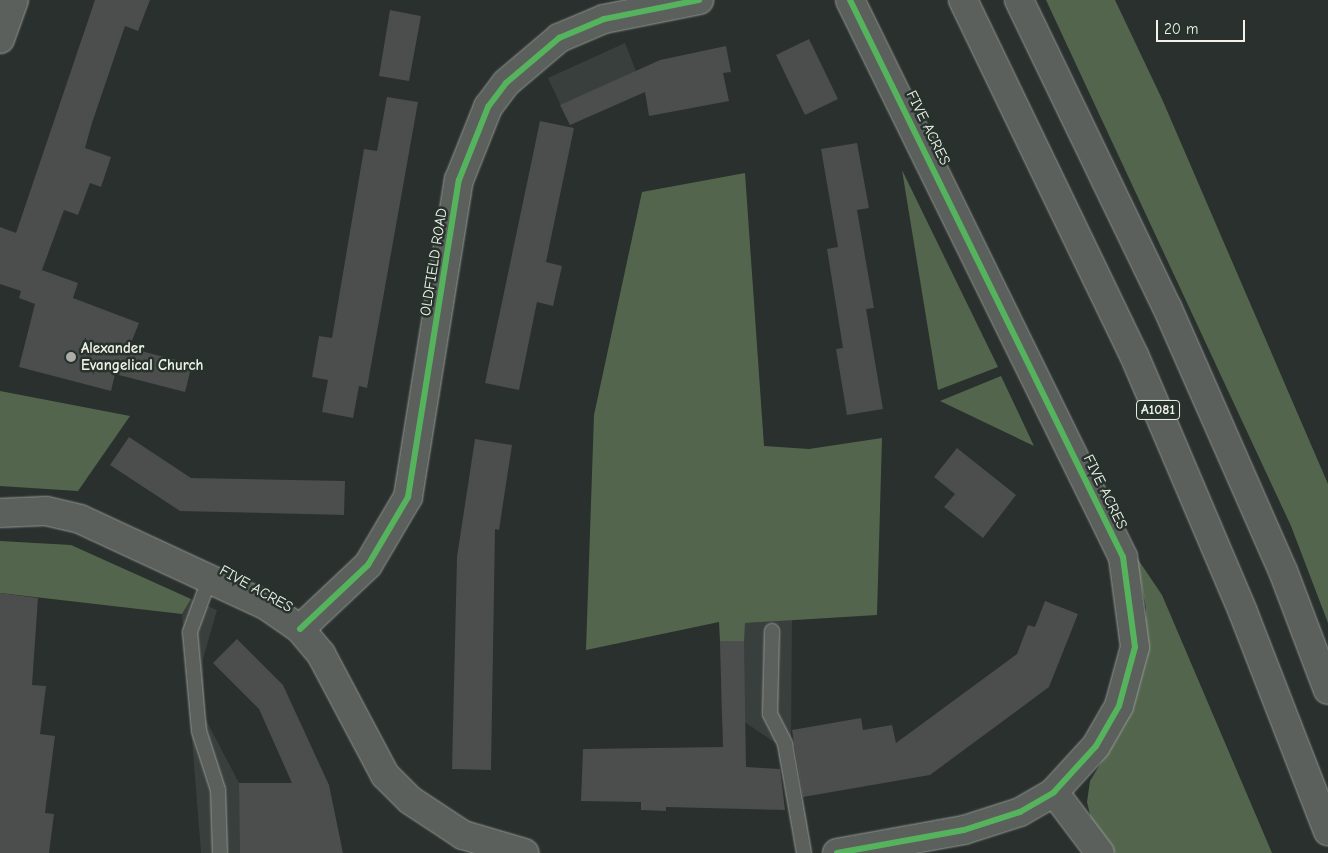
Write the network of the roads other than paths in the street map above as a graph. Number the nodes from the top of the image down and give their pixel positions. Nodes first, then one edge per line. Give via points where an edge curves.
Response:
1 (14, 0) edge
2 (699, 0) edge
3 (850, 0) edge
4 (963, 0) edge
5 (1019, 0) edge
6 (0, 39) edge
7 (0, 513) edge
8 (210, 577) junction
9 (300, 629) junction
10 (772, 631) dead end
11 (1328, 690) edge
12 (1054, 792) junction
13 (1328, 831) edge
14 (220, 853) edge
15 (524, 853) edge
16 (804, 853) edge
17 (837, 853) edge
18 (1100, 853) edge

1 - 6 street
2 - 9 street, OLDFIELD ROAD via 604,19 559,38 506,82 488,107 460,180 408,497 368,566
3 - 12 street, FIVE ACRES via 1123,557 1133,607 1135,647 1130,672 1119,706 1096,746
4 - 13 street, A1081 via 1134,355 1244,612
5 - 11 street via 1167,307 1283,571
7 - 8 street, FIVE ACRES via 46,511 80,519
8 - 9 street, FIVE ACRES via 266,606
8 - 14 lane via 190,632 199,730 218,790
9 - 15 street, FIVE ACRES via 332,674 385,775 434,818 463,835
10 - 16 lane via 770,714 785,744
12 - 17 street, FIVE ACRES via 1020,812 964,830
12 - 18 street

